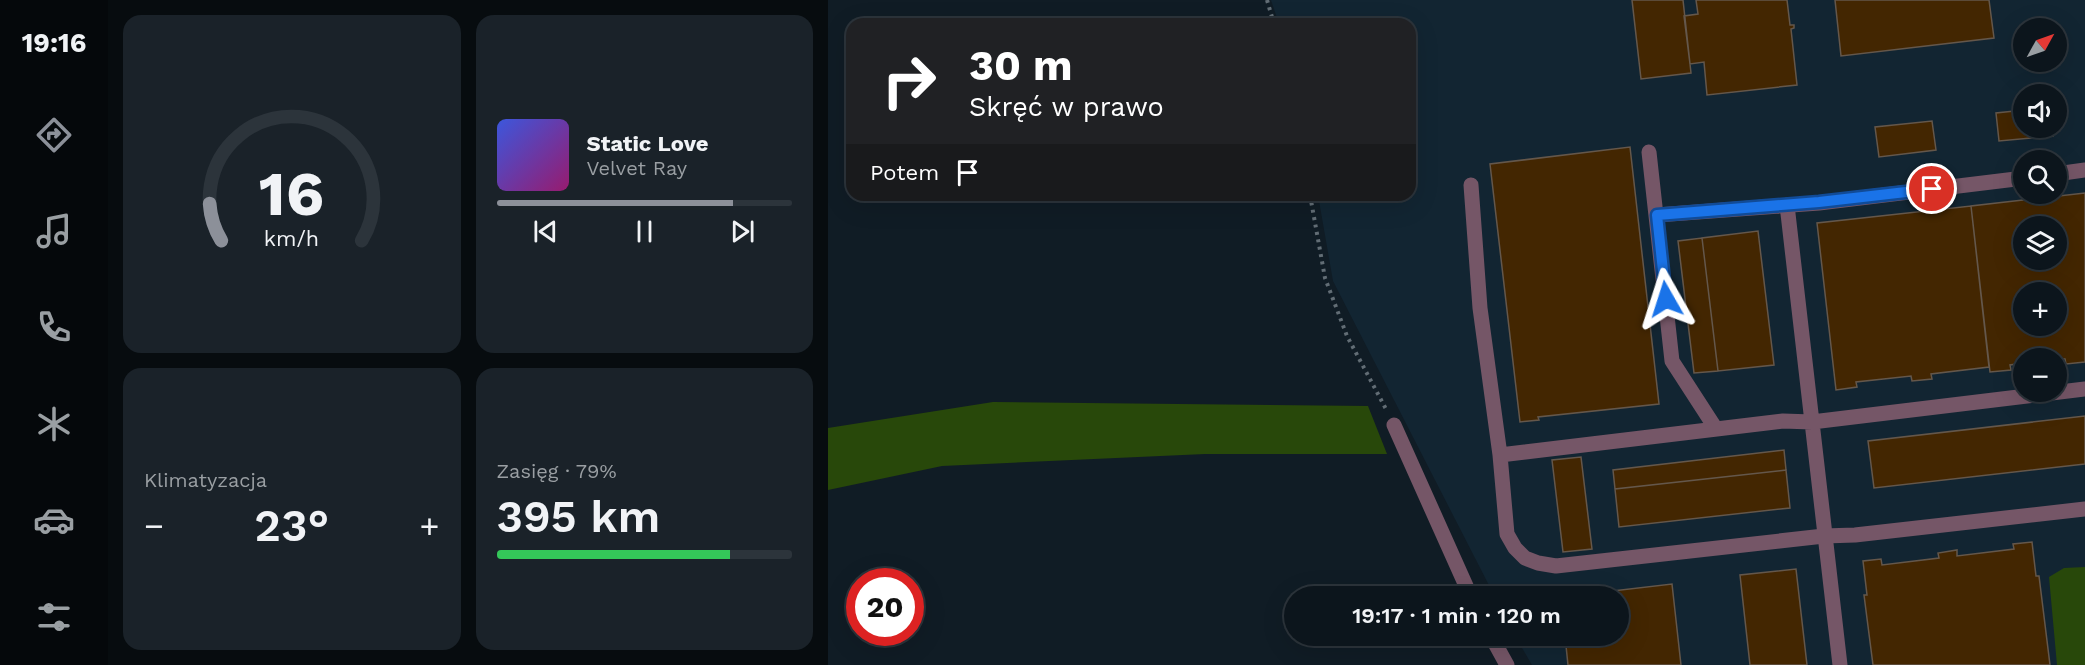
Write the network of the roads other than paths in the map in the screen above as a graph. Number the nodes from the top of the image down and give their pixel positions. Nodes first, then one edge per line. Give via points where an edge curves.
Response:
1 (1649, 152) dead end
2 (2085, 170) edge
3 (2067, 172) edge
4 (2013, 179) edge
5 (1471, 185) dead end
6 (1787, 205) junction
7 (1657, 215) junction
8 (2085, 389) edge
9 (1812, 422) junction
10 (1394, 425) road end
11 (1716, 429) junction
12 (1500, 454) junction
13 (2085, 509) edge
14 (1824, 536) junction
15 (1466, 586) edge
16 (1497, 646) edge
17 (1507, 665) edge
18 (1840, 665) edge

1 - 7 street
2 - 3 street
4 - 6 street
5 - 12 street via 1479,308
6 - 7 street
6 - 9 street
7 - 11 street via 1672,361
8 - 9 street
9 - 11 street via 1783,421
9 - 14 street
10 - 15 street
11 - 12 street
12 - 14 street via 1507,534 1525,558 1538,563 1556,566
13 - 14 street via 1855,536
14 - 18 street
16 - 17 street

